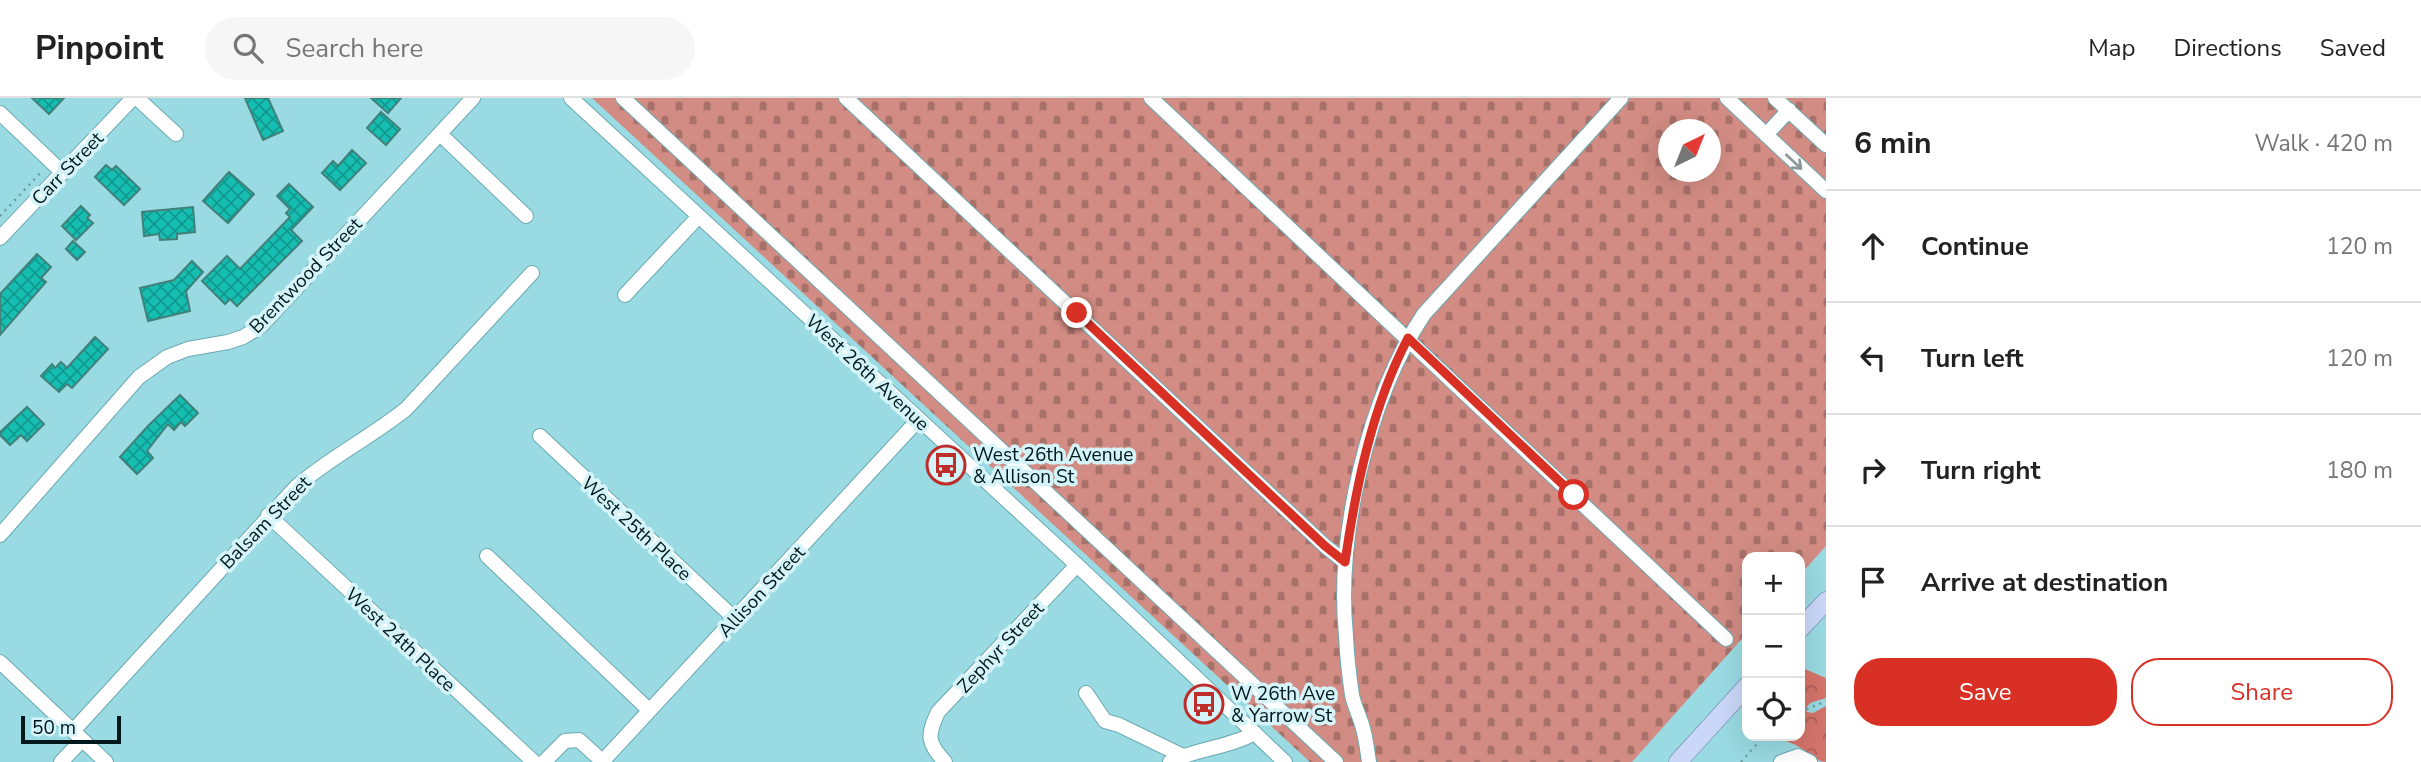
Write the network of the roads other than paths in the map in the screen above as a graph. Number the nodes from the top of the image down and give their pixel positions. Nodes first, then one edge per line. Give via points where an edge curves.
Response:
1 (135, 98) edge
2 (473, 98) edge
3 (571, 98) edge
4 (624, 98) edge
5 (846, 98) edge
6 (1150, 98) edge
7 (1621, 98) edge
8 (1727, 98) edge
9 (1775, 98) edge
10 (1789, 110) junction
11 (0, 113) edge
12 (176, 134) dead end
13 (440, 134) junction
14 (1766, 135) junction
15 (1826, 145) edge
16 (63, 173) junction
17 (1826, 191) edge
18 (526, 216) dead end
19 (699, 216) junction
20 (0, 238) edge
21 (532, 273) dead end
22 (625, 295) dead end
23 (1408, 338) junction
24 (919, 419) junction
25 (540, 436) dead end
26 (268, 515) junction
27 (0, 535) edge
28 (487, 556) dead end
29 (1345, 562) junction
30 (1077, 565) junction
31 (1826, 601) edge
32 (735, 619) junction
33 (1805, 624) edge
34 (1726, 639) dead end
35 (0, 662) edge
36 (1742, 692) edge
37 (1086, 693) dead end
38 (649, 710) junction
39 (1255, 733) junction
40 (78, 736) junction
41 (1177, 759) edge
42 (61, 762) edge
43 (106, 762) edge
44 (534, 762) edge
45 (544, 762) edge
46 (602, 762) edge
47 (945, 762) edge
48 (1285, 762) edge
49 (1336, 762) edge
50 (1368, 762) edge
51 (1678, 762) edge
52 (1781, 762) edge
53 (1810, 762) edge

1 - 12 street
1 - 16 street, Carr Street
2 - 13 street, Brentwood Street
3 - 19 street, West 26th Avenue
4 - 49 street
5 - 29 street
6 - 23 street
7 - 23 street via 1424,314
8 - 14 street
9 - 10 street
10 - 14 street
10 - 15 street
11 - 16 street
13 - 18 street
13 - 27 street, Brentwood Street via 261,326 228,342 167,357 139,377
14 -> 17 street
16 - 20 street, Carr Street
19 - 22 street
19 - 24 street, West 26th Avenue
21 - 26 street, Balsam Street via 406,409 317,468
23 - 29 street via 1364,458
23 - 34 street
24 - 30 street, West 26th Avenue
24 - 32 street, Allison Street
25 - 32 street, West 25th Place
26 - 40 street, Balsam Street
26 - 44 street, West 24th Place
28 - 38 street
29 - 50 street via 1347,646
30 - 39 street, West 26th Avenue
30 - 47 street, Zephyr Street via 938,712 929,732 933,747
31 - 33 main road
32 - 38 street, Allison Street
35 - 40 street
36 - 51 main road
37 - 41 street via 1105,721 1119,724
38 - 46 street, Allison Street
39 - 41 street
39 - 48 street, West 26th Avenue
40 - 42 street, Balsam Street
40 - 43 street
45 - 46 street via 565,741 579,740
52 - 53 street via 1798,756

